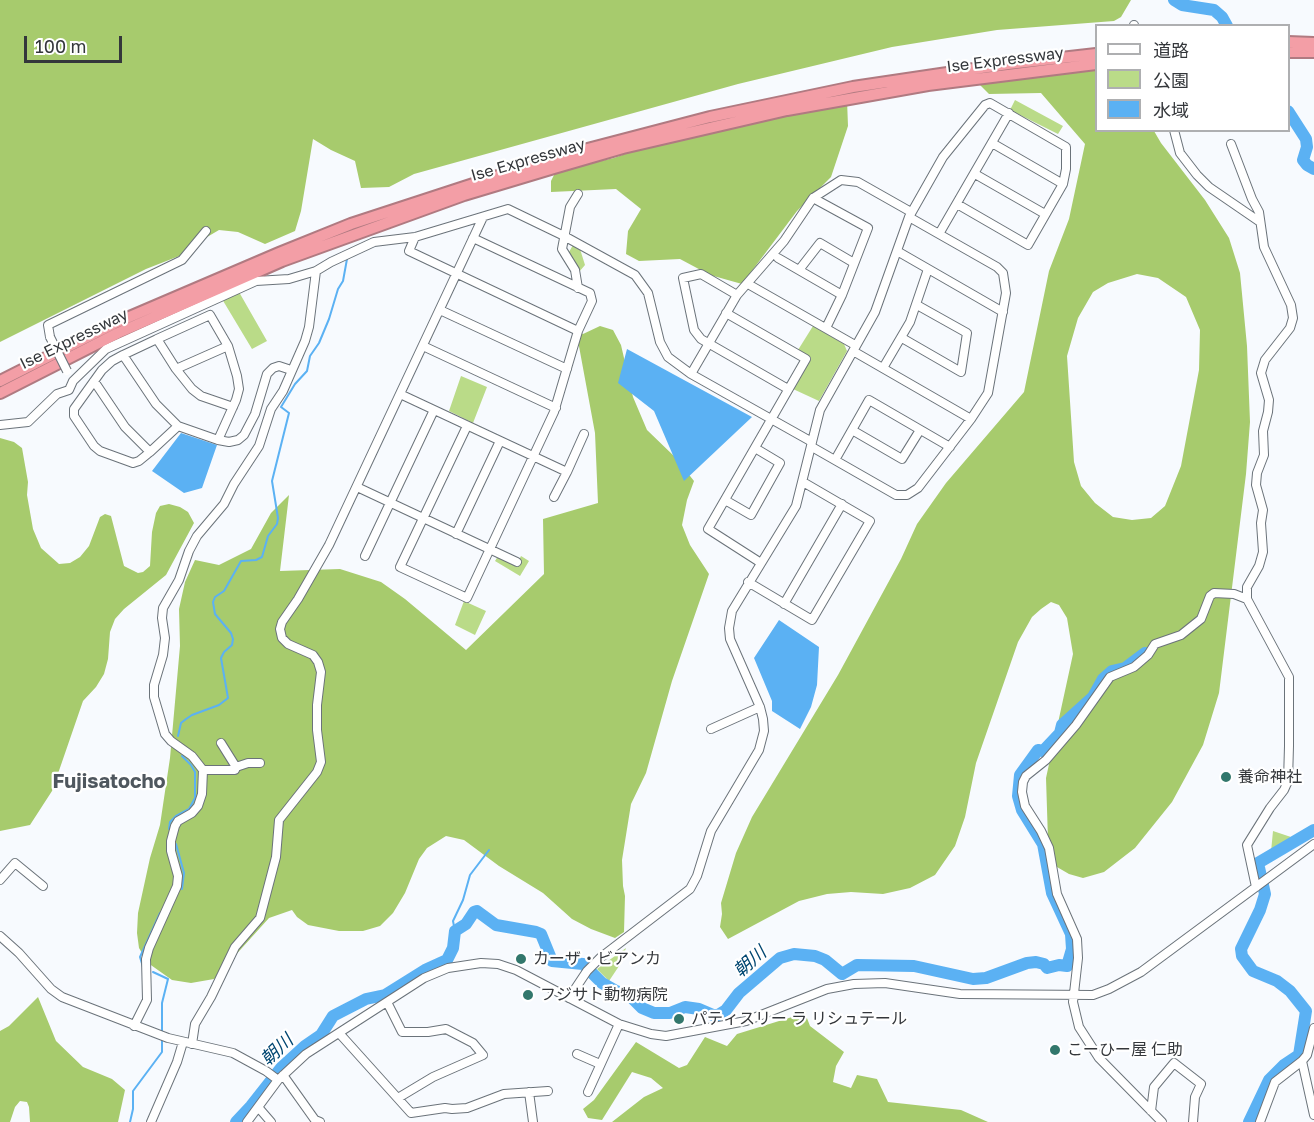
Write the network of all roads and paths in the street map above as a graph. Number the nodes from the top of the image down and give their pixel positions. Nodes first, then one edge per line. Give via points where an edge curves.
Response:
1 (1290, 42) edge
2 (1314, 43) edge
3 (1290, 52) edge
4 (1314, 52) edge
5 (1095, 54) edge
6 (1079, 61) junction
7 (1095, 64) edge
8 (1009, 113) junction
9 (1175, 132) edge
10 (992, 143) junction
11 (1231, 144) dead end
12 (975, 174) junction
13 (1063, 184) junction
14 (463, 191) junction
15 (578, 194) dead end
16 (813, 198) junction
17 (957, 204) junction
18 (910, 214) junction
19 (1045, 214) junction
20 (483, 217) junction
21 (1260, 222) junction
22 (206, 231) dead end
23 (939, 234) junction
24 (564, 236) junction
25 (415, 237) junction
26 (473, 238) junction
27 (897, 251) junction
28 (778, 258) dead end
29 (854, 263) junction
30 (799, 270) junction
31 (928, 270) junction
32 (316, 271) junction
33 (456, 274) junction
34 (748, 284) junction
35 (578, 288) junction
36 (737, 295) junction
37 (842, 295) junction
38 (916, 305) junction
39 (440, 310) junction
40 (1003, 312) junction
41 (726, 313) junction
42 (826, 328) junction
43 (578, 331) junction
44 (139, 334) junction
45 (902, 338) junction
46 (157, 339) junction
47 (709, 344) junction
48 (144, 345) junction
49 (228, 346) junction
50 (423, 346) junction
51 (854, 348) junction
52 (123, 355) junction
53 (883, 368) junction
54 (176, 369) junction
55 (567, 369) junction
56 (291, 370) junction
57 (691, 374) junction
58 (0, 381) edge
59 (73, 381) junction
60 (94, 381) junction
61 (788, 389) junction
62 (0, 393) edge
63 (400, 394) junction
64 (233, 407) junction
65 (556, 408) junction
66 (434, 410) junction
67 (771, 419) junction
68 (971, 419) junction
69 (0, 425) edge
70 (178, 426) junction
71 (467, 426) junction
72 (852, 430) junction
73 (920, 430) junction
74 (584, 434) dead end
75 (218, 440) junction
76 (500, 441) junction
77 (812, 444) junction
78 (950, 447) junction
79 (755, 448) junction
80 (150, 452) junction
81 (534, 456) junction
82 (835, 460) junction
83 (567, 472) junction
84 (803, 482) junction
85 (357, 487) junction
86 (554, 497) dead end
87 (726, 500) junction
88 (390, 503) junction
89 (842, 504) junction
90 (423, 518) junction
91 (456, 534) junction
92 (490, 549) junction
93 (366, 556) dead end
94 (517, 562) dead end
95 (762, 563) junction
96 (748, 582) junction
97 (1247, 599) junction
98 (784, 603) junction
99 (760, 707) junction
100 (711, 729) dead end
101 (221, 743) dead end
102 (260, 763) dead end
103 (236, 766) junction
104 (203, 770) junction
105 (1314, 844) edge
106 (0, 880) edge
107 (1259, 885) junction
108 (43, 886) dead end
109 (0, 936) edge
110 (1074, 996) junction
111 (569, 998) junction
112 (387, 1002) junction
113 (619, 1024) junction
114 (134, 1026) junction
115 (1314, 1028) edge
116 (339, 1033) junction
117 (188, 1043) junction
118 (577, 1054) dead end
119 (1308, 1058) edge
120 (600, 1064) junction
121 (276, 1077) junction
122 (548, 1091) dead end
123 (529, 1092) junction
124 (588, 1092) dead end
125 (398, 1098) junction
126 (258, 1107) junction
127 (1151, 1111) junction
128 (1314, 1115) edge
129 (316, 1121) edge
130 (151, 1122) edge
131 (247, 1122) edge
132 (271, 1122) edge
133 (533, 1122) edge
134 (1162, 1122) edge
135 (1194, 1122) edge
136 (1260, 1122) edge

1 - 2 highway
3 - 4 highway
5 - 6 highway, Ise Expressway
6 - 7 highway, Ise Expressway
6 - 14 highway, Ise Expressway via 785,100 623,144 553,158
8 - 10 street
8 - 13 street via 1066,147
8 - 18 street via 994,104 985,105 942,157
9 - 21 street via 1180,153 1197,175
10 - 12 street
10 - 13 street
11 - 21 street
12 - 17 street
12 - 19 street
13 - 19 street
14 - 58 highway, Ise Expressway via 351,224 194,288
14 - 62 highway, Ise Expressway via 282,261 118,333
15 - 24 street via 570,207
16 - 18 street via 841,180 850,180
16 - 29 street via 868,228
16 - 34 street
17 - 19 street via 1028,245
17 - 23 street
18 - 23 street
18 - 27 street
20 - 24 street via 508,209
20 - 25 street
20 - 26 street
21 - 97 street via 1264,247 1291,305 1293,318 1290,328 1265,360 1261,374 1269,400 1263,431 1264,455 1256,485 1263,510 1263,552 1247,587
22 - 59 street, bridge via 182,261 48,325 50,338
23 - 40 street via 1003,273
24 - 35 street via 562,249 575,270
24 - 57 street via 627,269 640,280 648,292 664,351
25 - 32 street via 375,242
25 - 33 street via 409,251
26 - 33 street
26 - 35 street
27 - 31 street
27 - 51 street via 879,304
28 - 30 street
29 - 30 street via 820,243
29 - 37 street
30 - 37 street
31 - 38 street
31 - 40 street
32 - 44 street via 289,279 256,281
32 - 56 street via 309,327
33 - 39 street
33 - 43 street
34 - 36 street
34 - 42 street
35 - 43 street via 590,293 592,301
36 - 41 street
36 - 47 street via 701,274 683,278 694,330
37 - 42 street
38 - 45 street
38 - 45 street via 967,333 961,372
39 - 50 street
39 - 55 street
40 - 68 street via 988,393
41 - 47 street
41 - 61 street via 806,359
42 - 51 street
43 - 55 street
44 - 48 street
44 - 59 street via 106,349
45 - 53 street
46 - 48 street
46 - 49 street via 210,315
46 - 54 street
47 - 57 street
47 - 61 street
48 - 52 street
49 - 54 street
49 - 64 street via 237,376
50 - 63 street
50 - 65 street
51 - 53 street
51 - 77 street via 820,410
52 - 60 street
52 - 70 street via 156,404
53 - 68 street
54 - 64 street via 201,396
55 - 65 street
56 - 75 street via 279,366 267,374 244,435 229,442
56 - 104 street via 284,391 271,409 259,446 224,504 197,536 163,608 165,638 154,685 159,720 171,741
57 - 67 street
59 - 69 street via 69,390 57,394 28,422
60 - 80 street via 125,427
60 - 80 street via 74,409 74,416 94,446 133,463
61 - 67 street
63 - 66 street
63 - 85 street
64 - 75 street
65 - 81 street
66 - 71 street
66 - 88 street
67 - 77 street
67 - 79 street
68 - 78 street
70 - 75 street
70 - 80 street
71 - 76 street
71 - 90 street
72 - 73 street via 902,459
72 - 73 street via 869,400
72 - 82 street
73 - 78 street
74 - 83 street
76 - 81 street
76 - 91 street
77 - 82 street
77 - 84 street
78 - 82 street via 918,488 902,496
79 - 87 street
79 - 87 street via 780,463 751,515
81 - 83 street
81 - 92 street
83 - 86 street
84 - 89 street
84 - 95 street via 791,515
85 - 88 street
85 - 117 street via 329,545 280,629 288,644 318,662 321,672 317,730 321,762 279,820 276,857 260,918 235,947
87 - 95 street via 708,529
88 - 90 street
88 - 93 street
89 - 98 street
89 - 98 street via 870,521 812,620
90 - 91 street
90 - 92 street via 400,567 467,598
91 - 92 street
92 - 94 street
95 - 96 street
96 - 98 street
96 - 99 street via 734,606 729,633
97 - 107 street via 1289,677 1288,781 1247,846
97 - 110 street via 1234,594 1210,596 1201,619 1181,635 1155,644 1134,667 1110,677 1076,725 1046,760 1026,776 1022,792 1025,806 1049,848 1057,894 1077,939
99 - 100 street
99 - 111 street via 764,725 761,744 709,836 694,883 685,895 590,968
101 - 103 street
102 - 103 street
103 - 104 street via 235,770
104 - 114 street via 198,806 175,826 171,851 177,886 148,948 147,1000
105 - 107 street
106 - 108 street via 15,863
107 - 110 street via 1141,972 1100,993
109 - 114 street via 56,994
110 - 113 street via 960,994 866,983 827,989 757,1018 714,1028 666,1035
110 - 127 street via 1076,1020 1090,1047
111 - 112 street via 516,970 481,963 436,972
111 - 113 street
112 - 116 street
112 - 125 street via 402,1032 446,1029 473,1043 483,1055
113 - 120 street
114 - 117 street
115 - 119 street
116 - 121 street
116 - 125 street
117 - 121 street via 233,1053
117 - 130 street
118 - 120 street
119 - 128 street
119 - 136 street via 1275,1082
120 - 124 street
121 - 126 street
121 - 129 street
122 - 123 street
123 - 125 street via 504,1094 467,1108 411,1113
123 - 133 street
126 - 131 street
126 - 132 street
127 - 134 street
127 - 135 street via 1154,1087 1174,1063 1201,1083 1195,1097

